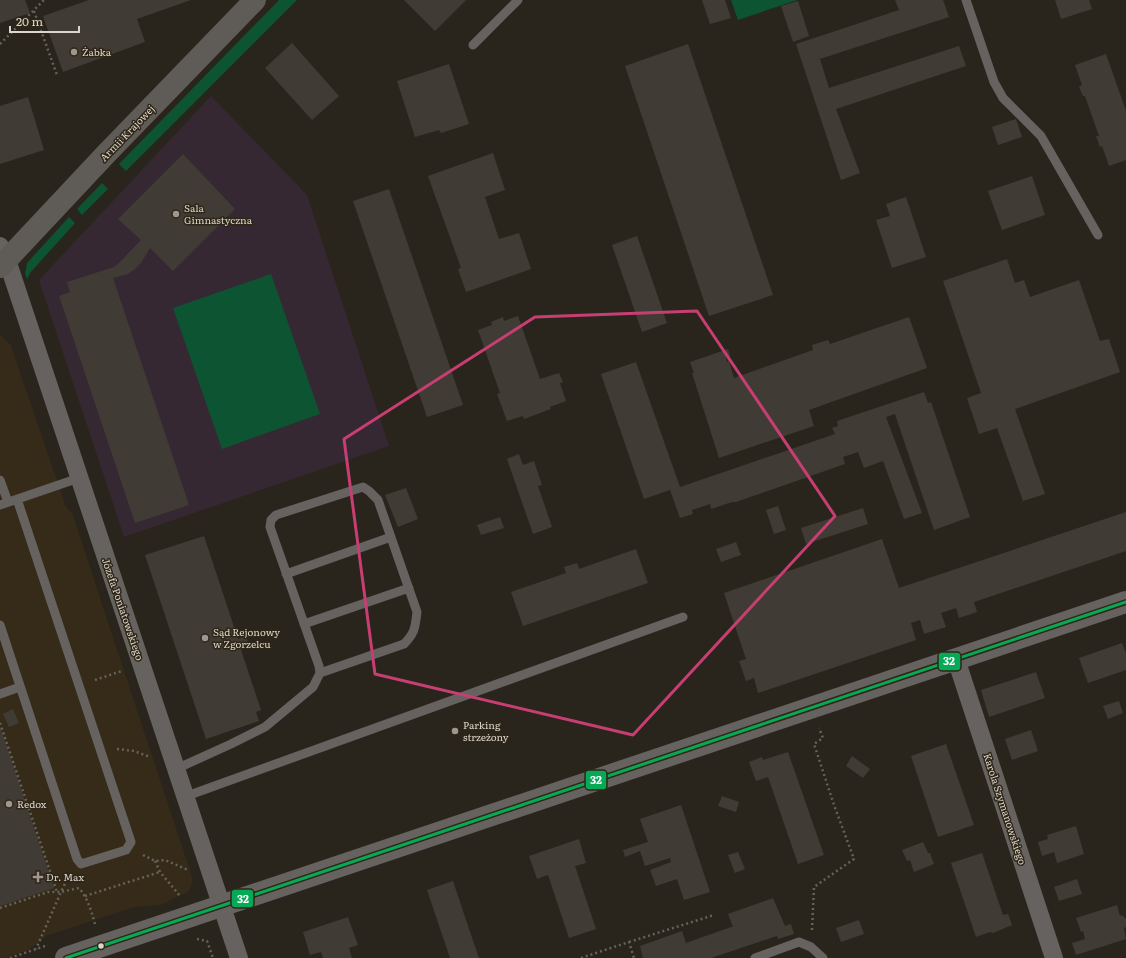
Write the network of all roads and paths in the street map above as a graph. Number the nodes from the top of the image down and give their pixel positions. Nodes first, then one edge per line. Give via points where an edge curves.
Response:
1 (44, 0) edge
2 (255, 0) edge
3 (518, 0) edge
4 (966, 0) edge
5 (34, 11) junction
6 (0, 44) edge
7 (473, 45) dead end
8 (57, 74) dead end
9 (1098, 235) dead end
10 (2, 257) edge
11 (79, 478) junction
12 (0, 480) edge
13 (8, 502) edge
14 (390, 537) junction
15 (286, 574) junction
16 (408, 588) junction
17 (1126, 602) edge
18 (683, 617) dead end
19 (304, 624) junction
20 (0, 625) edge
21 (956, 660) junction
22 (128, 669) dead end
23 (320, 673) junction
24 (88, 683) dead end
25 (20, 687) junction
26 (0, 694) edge
27 (811, 708) junction
28 (0, 723) edge
29 (100, 750) junction
30 (153, 761) dead end
31 (176, 769) junction
32 (184, 797) junction
33 (129, 846) junction
34 (77, 858) junction
35 (155, 861) junction
36 (189, 870) dead end
37 (160, 872) junction
38 (57, 892) junction
39 (61, 892) junction
40 (85, 896) junction
41 (182, 899) dead end
42 (221, 906) junction
43 (0, 908) edge
44 (714, 915) dead end
45 (95, 925) dead end
46 (629, 942) junction
47 (810, 947) junction
48 (36, 950) dead end
49 (66, 958) edge
50 (239, 958) edge
51 (581, 958) edge
52 (634, 958) edge
53 (755, 958) edge
54 (823, 958) edge
55 (1054, 958) edge

1 - 5 path
2 - 10 main road, Armii Krajowej
3 - 7 lane
4 - 9 lane via 994,82 1003,98 1041,136
5 - 6 path
5 - 8 path
10 - 11 street, Józefa Poniatowskiego
11 - 13 lane
11 - 31 street, Józefa Poniatowskiego
12 - 13 lane
13 - 29 lane
14 - 15 lane
14 - 15 lane via 378,500 363,487 276,515 271,520 270,527
14 - 16 lane
15 - 19 lane
16 - 19 lane
16 - 23 lane via 417,612 412,636 404,644
17 - 21 street
18 - 32 lane
19 - 23 lane
20 - 25 lane
21 - 27 street
21 - 55 street, Karola Szymanowskiego
22 - 24 path
23 - 31 lane via 313,687 265,727
25 - 26 lane
25 - 34 lane
27 - 42 street
27 - 47 path via 823,738 814,744 854,859 814,887
28 - 38 path
29 - 30 path via 134,751 150,756
29 - 33 lane via 131,842
31 - 32 street, Józefa Poniatowskiego
32 - 42 street, Józefa Poniatowskiego
33 - 34 lane via 126,850 81,864
33 - 35 path
34 - 39 path
35 - 36 path via 164,860
35 - 37 path
37 - 40 path
37 - 41 path
38 - 39 path
38 - 43 path via 48,892
39 - 40 path via 78,888
39 - 48 path
40 - 45 path
42 - 49 street
42 - 50 street, Józefa Poniatowskiego
44 - 46 path
46 - 51 path
46 - 52 path
47 - 53 lane via 799,942
47 - 54 lane

